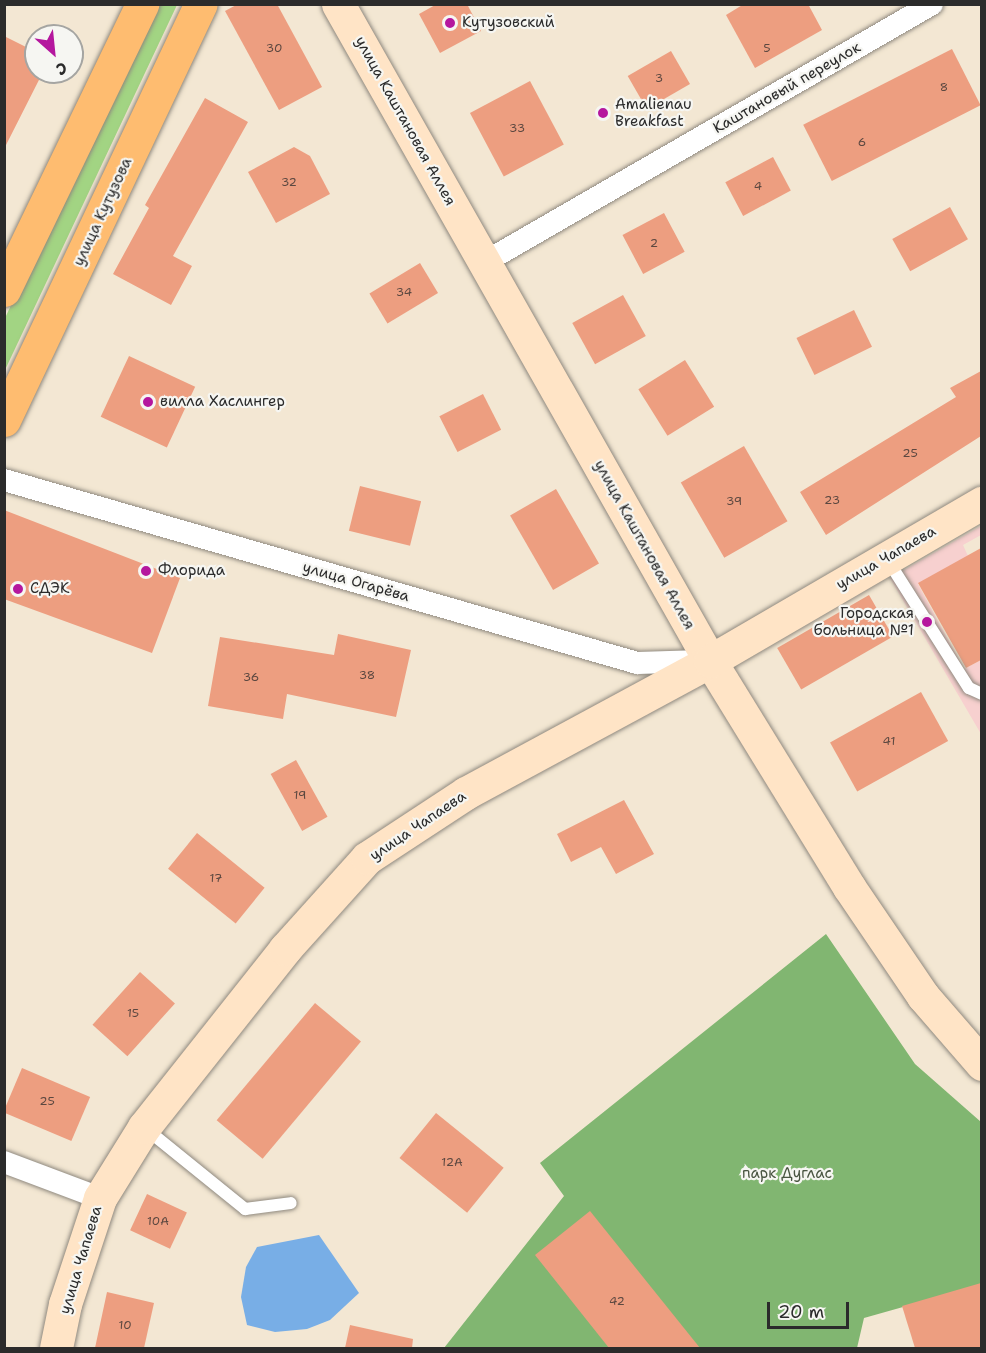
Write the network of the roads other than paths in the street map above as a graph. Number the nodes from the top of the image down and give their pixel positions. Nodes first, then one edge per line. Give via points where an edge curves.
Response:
1 (142, 4) edge
2 (201, 4) edge
3 (338, 4) edge
4 (932, 4) edge
5 (485, 262) junction
6 (4, 290) edge
7 (4, 420) edge
8 (4, 480) edge
9 (981, 503) edge
10 (886, 558) junction
11 (710, 661) junction
12 (981, 694) edge
13 (978, 1055) edge
14 (144, 1127) junction
15 (4, 1162) edge
16 (100, 1198) junction
17 (291, 1203) dead end
18 (56, 1348) edge

1 - 6 main road
2 - 7 main road, улица Кутузова
3 - 5 street, улица Каштановая Аллея
4 - 5 street, Каштановый переулок
5 - 11 street, улица Каштановая Аллея
8 - 11 street, улица Огарёва via 637,663
9 - 10 street, улица Чапаева
10 - 11 street, улица Чапаева
10 - 12 lane via 969,688
11 - 13 street, улица Каштановая Аллея via 849,887 923,996
11 - 14 street, улица Чапаева via 466,793 367,858 285,949
14 - 16 street, улица Чапаева
14 - 17 lane via 245,1209
15 - 16 street
16 - 18 street, улица Чапаева via 65,1304

